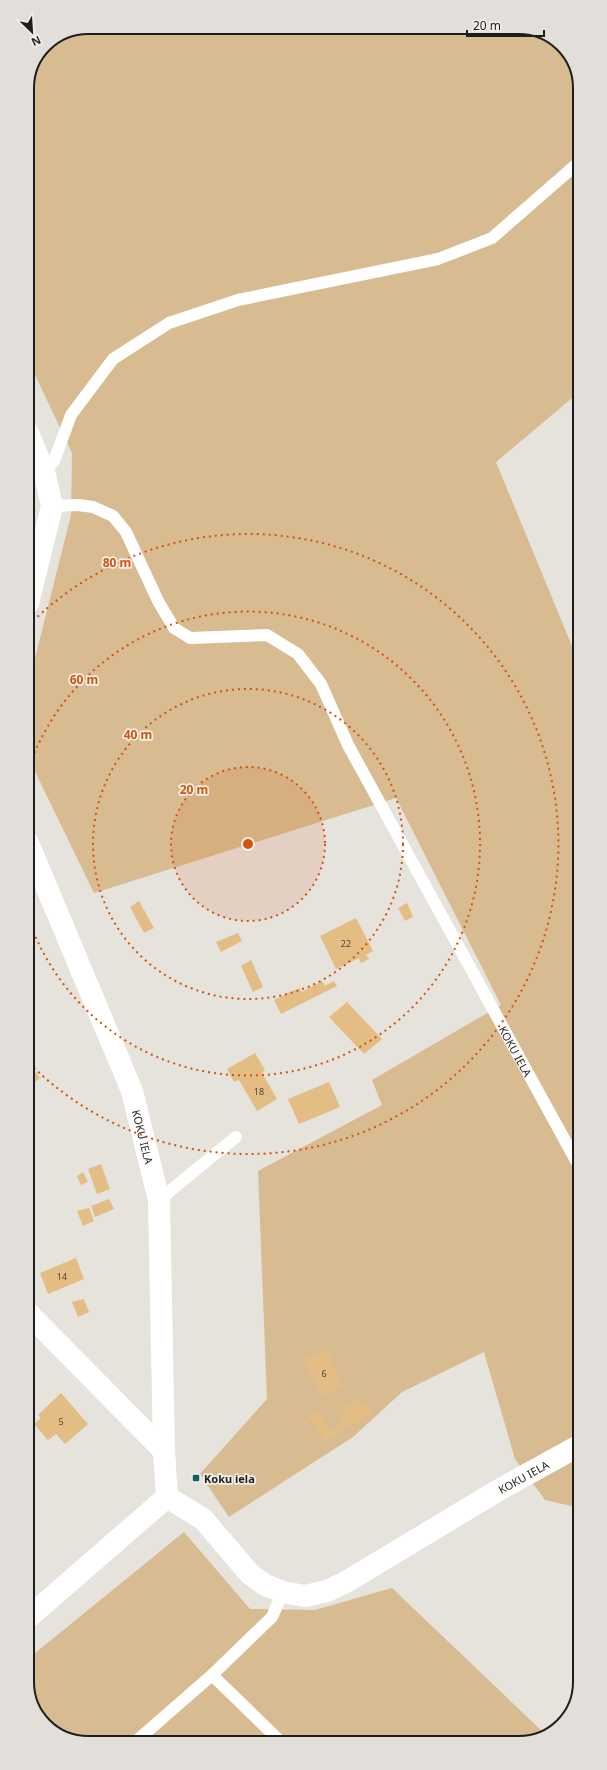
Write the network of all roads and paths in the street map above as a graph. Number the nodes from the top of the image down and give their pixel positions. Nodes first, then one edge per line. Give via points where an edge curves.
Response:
1 (573, 167) edge
2 (34, 448) edge
3 (44, 472) junction
4 (52, 506) junction
5 (34, 578) edge
6 (34, 857) edge
7 (236, 1137) dead end
8 (573, 1155) edge
9 (159, 1200) junction
10 (34, 1319) edge
11 (573, 1449) edge
12 (164, 1451) junction
13 (167, 1496) junction
14 (283, 1592) junction
15 (34, 1613) edge
16 (212, 1675) junction
17 (142, 1736) edge
18 (275, 1736) edge

1 - 3 lane via 492,238 438,259 238,300 169,323 113,359 71,415 54,461
2 - 3 street
3 - 4 street
4 - 5 street
4 - 8 lane, KOKU IELA via 93,507 113,516 126,532 158,601 174,628 190,638 267,635 298,654 321,684 348,745
6 - 9 street, KOKU IELA via 132,1091
7 - 9 lane
9 - 12 street, KOKU IELA
10 - 12 street
11 - 14 street, KOKU IELA via 497,1491 346,1582 327,1591 305,1596
12 - 13 street, KOKU IELA
13 - 14 street, KOKU IELA via 202,1519 250,1574 265,1585
13 - 15 street
14 - 16 lane via 272,1617
16 - 17 lane
16 - 18 lane

